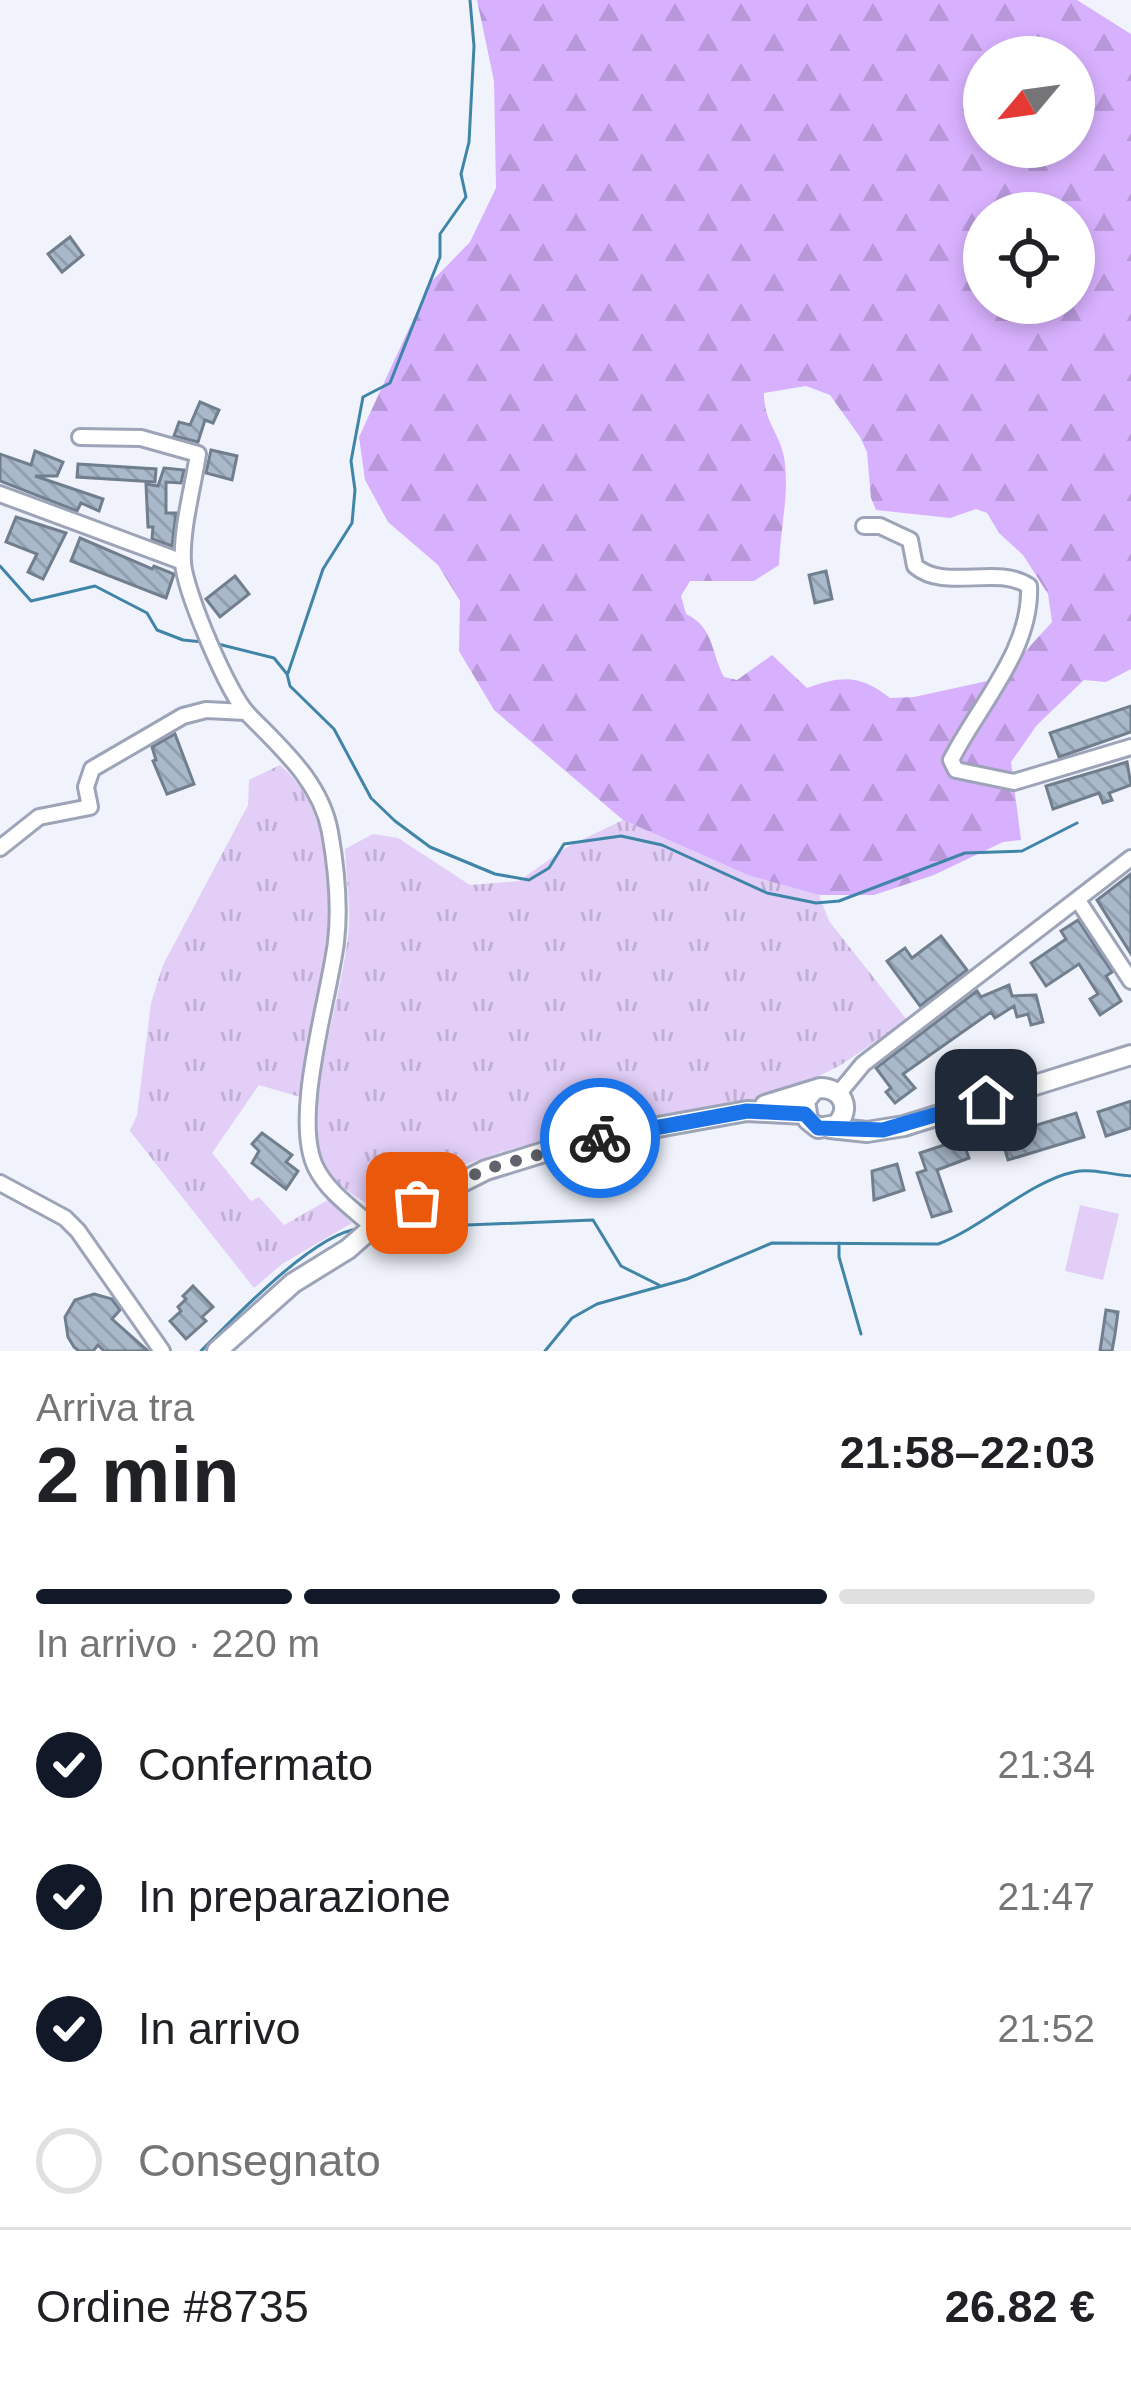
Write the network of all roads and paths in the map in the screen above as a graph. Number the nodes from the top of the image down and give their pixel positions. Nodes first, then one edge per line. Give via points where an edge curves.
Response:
1 (80, 437) dead end
2 (0, 494) edge
3 (864, 526) dead end
4 (183, 562) junction
5 (245, 712) junction
6 (1131, 747) edge
7 (0, 848) edge
8 (1131, 859) edge
9 (1079, 902) junction
10 (1131, 981) edge
11 (1131, 1055) edge
12 (814, 1090) junction
13 (842, 1101) junction
14 (750, 1111) junction
15 (805, 1114) junction
16 (830, 1128) junction
17 (862, 1130) junction
18 (0, 1183) edge
19 (368, 1232) junction
20 (162, 1351) edge
21 (217, 1351) edge

1 - 4 street via 141,438 198,454
2 - 4 street
3 - 6 street via 910,540 915,566 931,576 1014,576 1029,586 1021,634 951,760 956,770 1014,782
4 - 5 street
5 - 7 street via 183,716 92,770 90,807 39,817
5 - 19 street via 303,773 330,834 336,936 310,1090 310,1145 328,1186
8 - 9 street
9 - 10 street
9 - 13 street via 862,1064
11 - 17 street via 904,1126
12 - 13 street via 827,1088
12 - 14 street
12 - 15 street
13 - 16 street via 841,1121
13 - 17 street
14 - 15 street
14 - 19 street via 580,1141 486,1169
15 - 16 street
16 - 17 street
18 - 20 street via 78,1231
19 - 21 street via 292,1283

